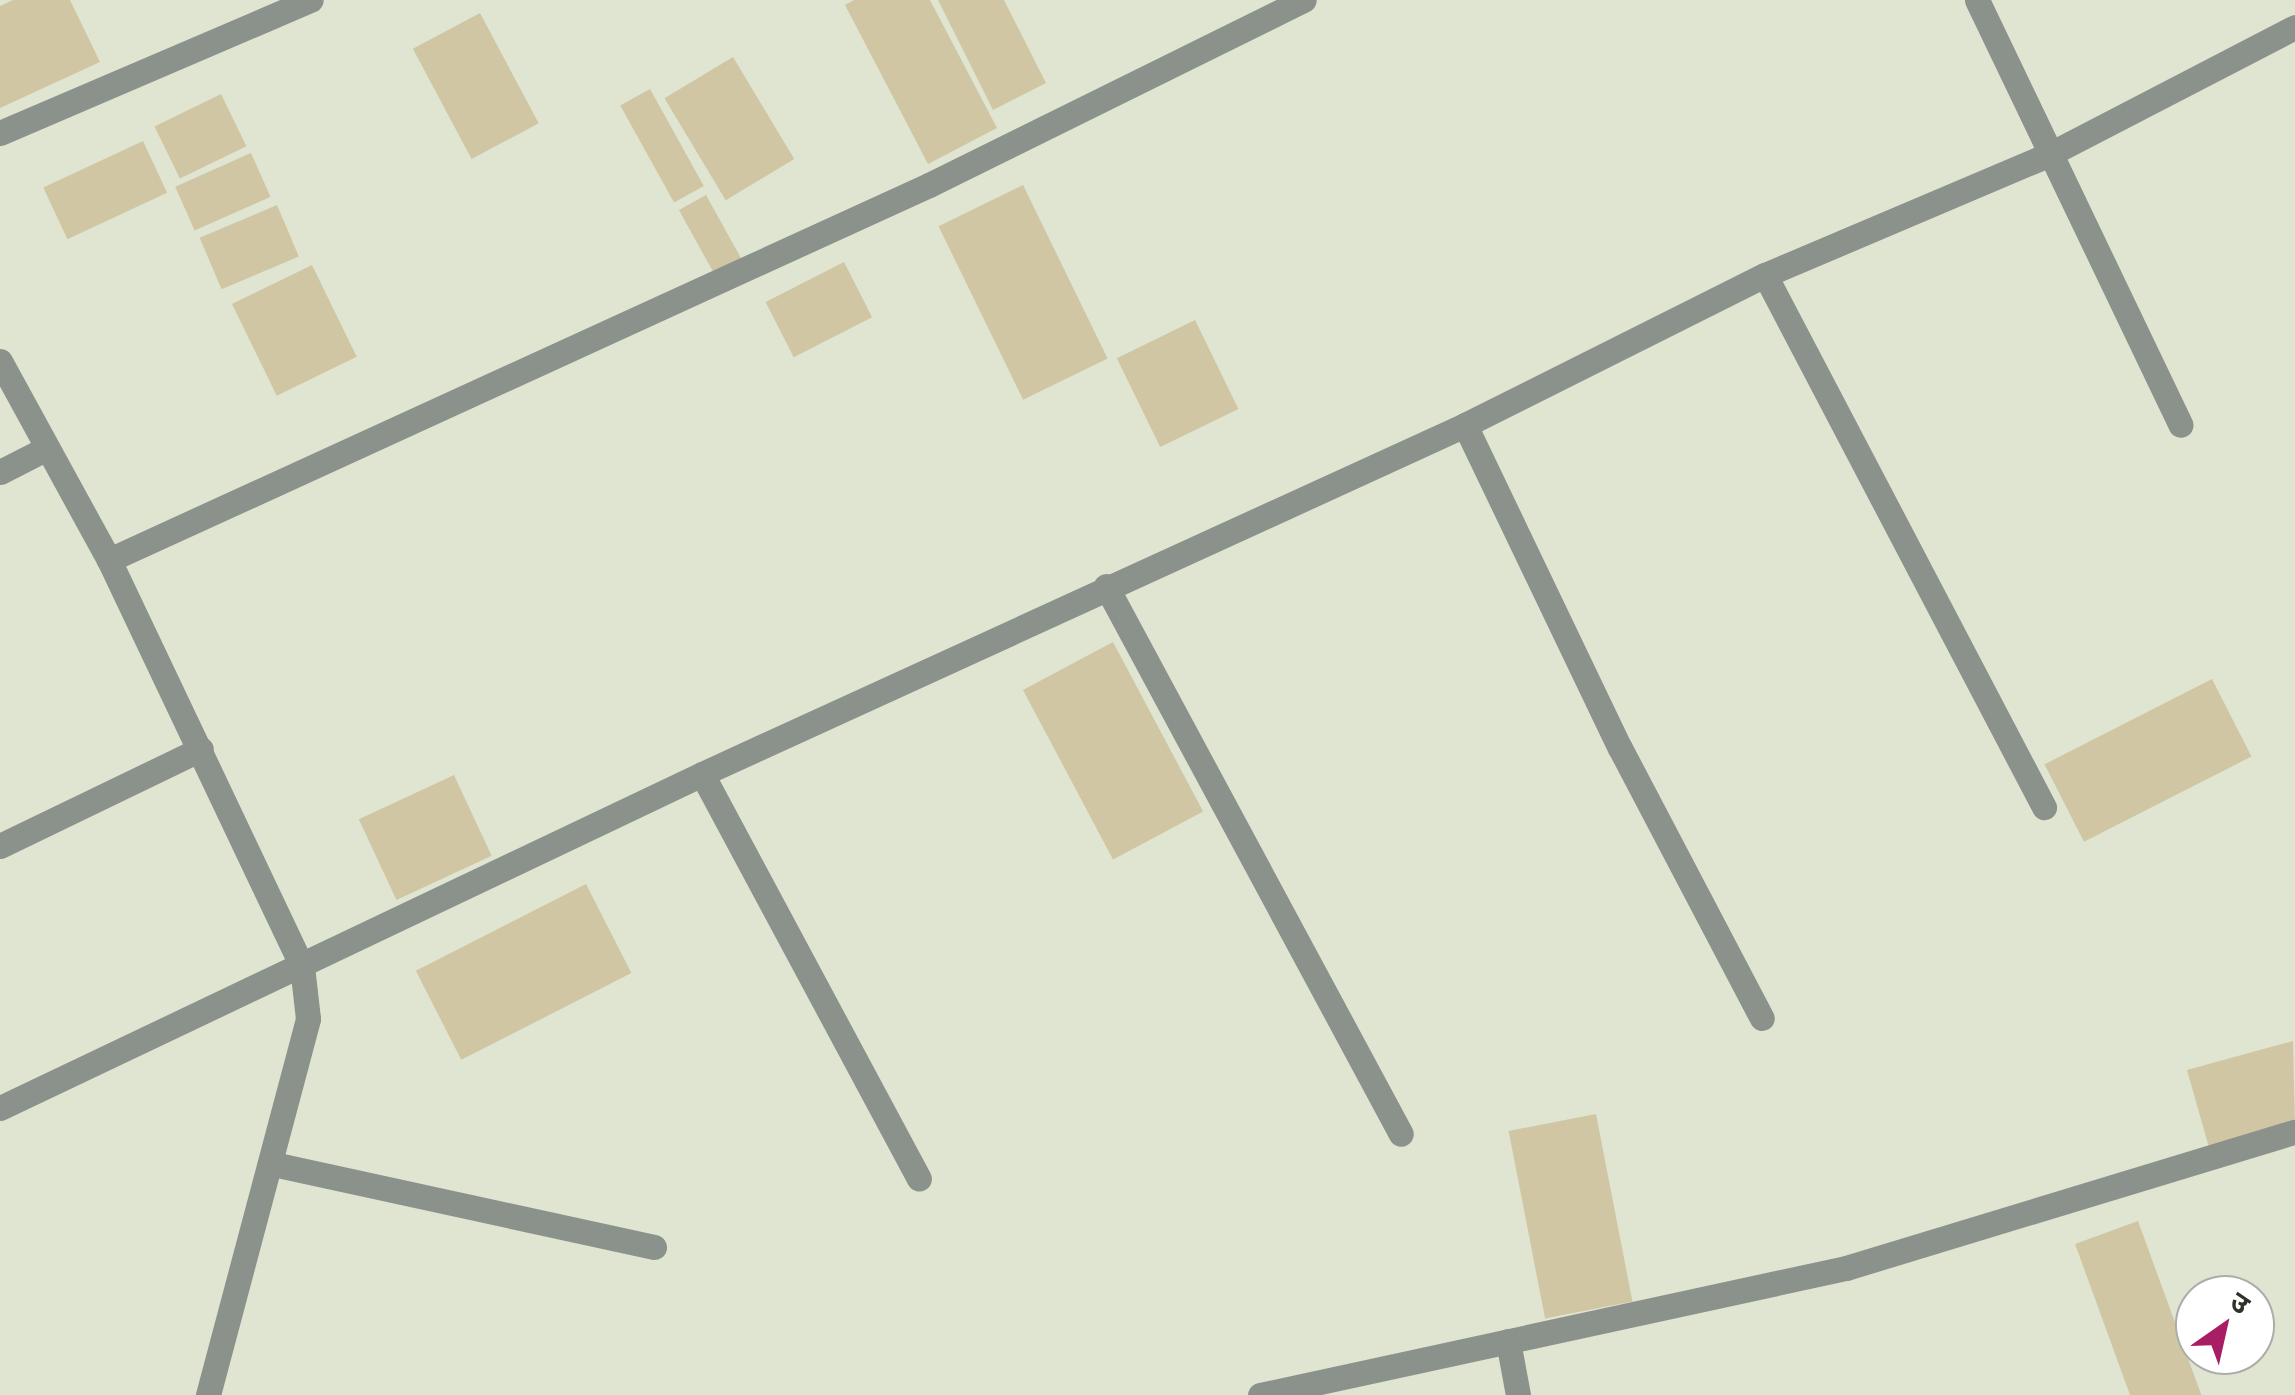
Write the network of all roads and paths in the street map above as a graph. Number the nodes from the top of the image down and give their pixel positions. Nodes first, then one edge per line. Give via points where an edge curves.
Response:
1 (311, 0) edge
2 (1304, 0) edge
3 (1976, 0) edge
4 (2295, 27) edge
5 (0, 133) edge
6 (2050, 154) junction
7 (1765, 276) junction
8 (0, 362) edge
9 (1465, 425) junction
10 (2181, 425) dead end
11 (45, 450) junction
12 (0, 472) edge
13 (109, 560) junction
14 (1106, 586) junction
15 (201, 749) junction
16 (702, 774) junction
17 (2044, 806) dead end
18 (0, 846) edge
19 (302, 966) junction
20 (1762, 1018) dead end
21 (0, 1108) edge
22 (2295, 1132) edge
23 (1401, 1134) dead end
24 (274, 1164) junction
25 (919, 1178) dead end
26 (654, 1247) dead end
27 (1508, 1342) junction
28 (212, 1394) edge
29 (1260, 1395) edge
30 (1518, 1395) edge

1 - 5 street
2 - 13 street via 929,185
3 - 6 street
4 - 6 street
6 - 7 street
6 - 10 street
7 - 9 street
7 - 17 street
8 - 11 street
9 - 14 street
9 - 20 street via 1620,748
11 - 12 street
11 - 13 street
13 - 15 street
14 - 16 street
14 - 23 street
15 - 18 street
15 - 19 street
16 - 19 street
16 - 25 street
19 - 21 street
19 - 24 street via 308,1019
22 - 27 street via 1846,1268
24 - 26 street
24 - 28 street
27 - 29 street
27 - 30 street

